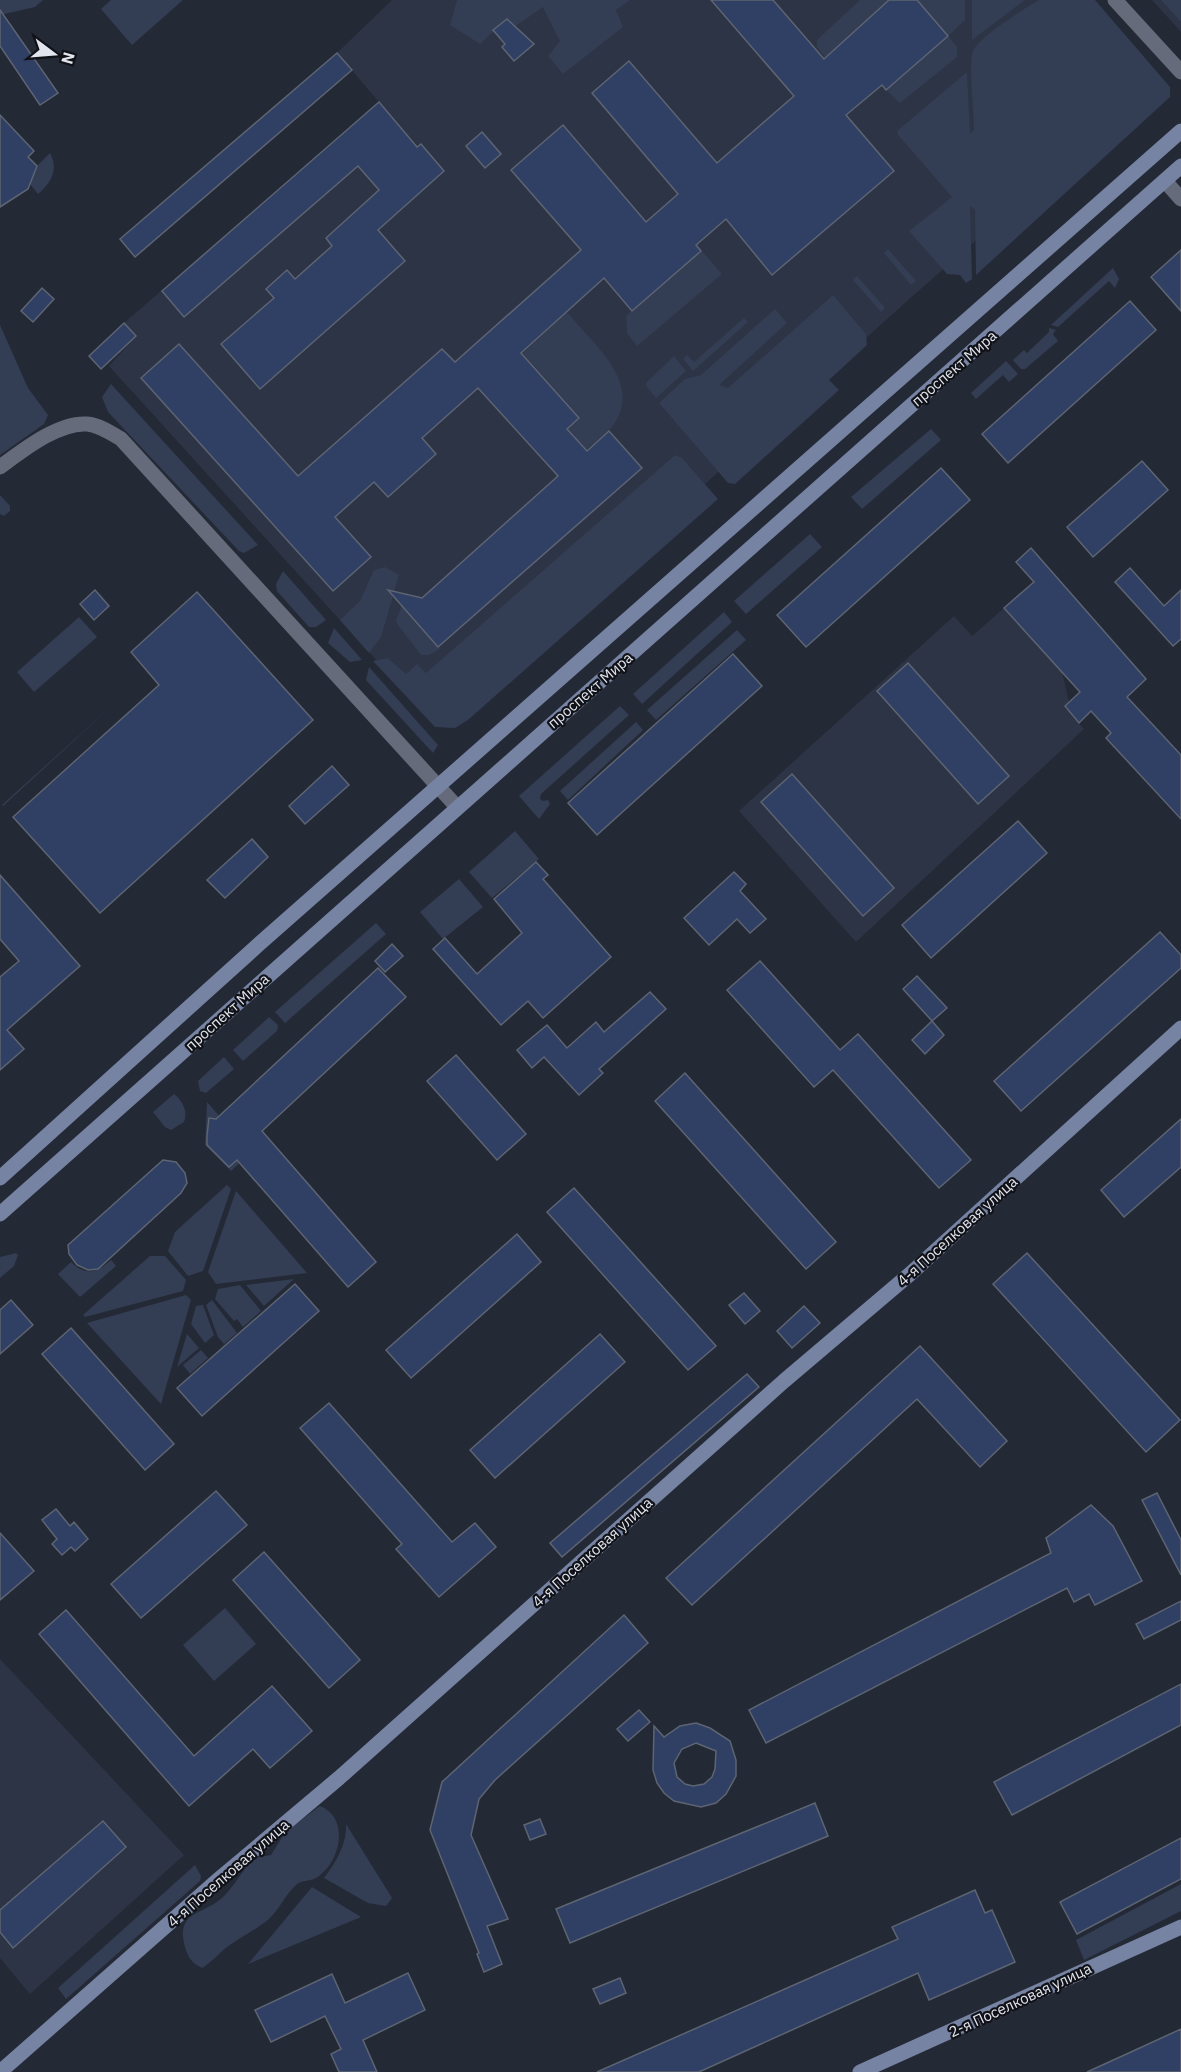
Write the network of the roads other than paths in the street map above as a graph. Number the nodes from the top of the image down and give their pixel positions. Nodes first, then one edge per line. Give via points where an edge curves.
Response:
1 (1115, 0) edge
2 (1181, 72) edge
3 (1181, 131) edge
4 (1181, 166) edge
5 (1165, 181) junction
6 (1181, 199) edge
7 (0, 467) edge
8 (439, 788) junction
9 (457, 807) junction
10 (1181, 1028) edge
11 (0, 1178) edge
12 (0, 1214) edge
13 (1181, 1927) edge
14 (0, 2072) edge
15 (860, 2072) edge

1 - 2 street
3 - 8 main road, проспект Мира
4 - 5 main road, проспект Мира
5 - 6 street
5 - 9 main road, проспект Мира
7 - 8 street via 34,443 76,425 98,426 121,439
8 - 9 street
8 - 11 main road, проспект Мира
9 - 12 main road, проспект Мира
10 - 14 main road, 4-я Поселковая улица via 476,1658
13 - 15 main road, 2-я Поселковая улица

